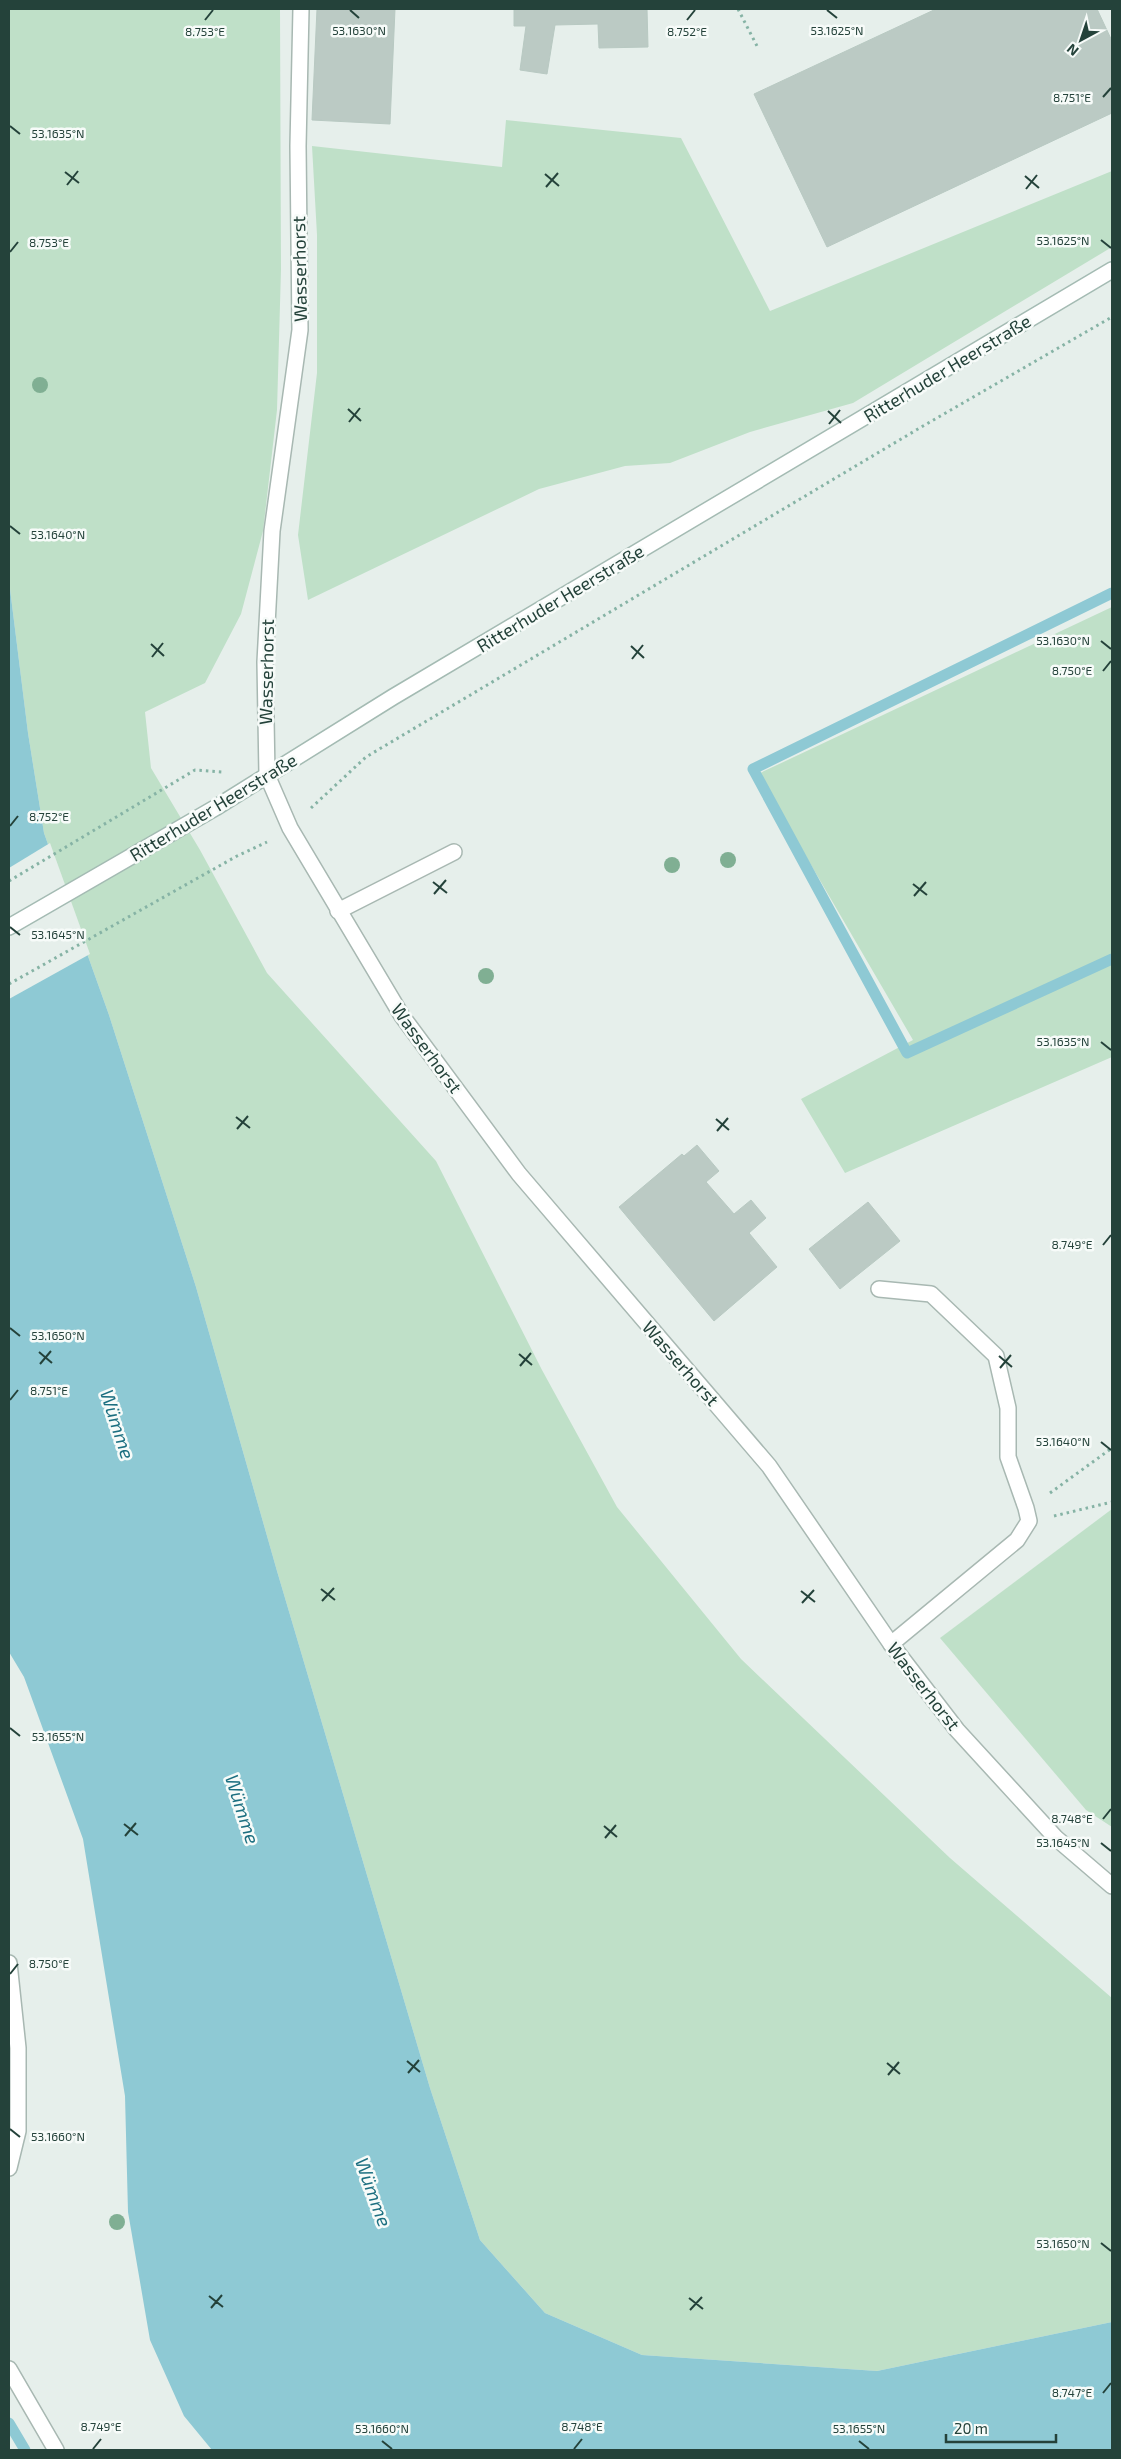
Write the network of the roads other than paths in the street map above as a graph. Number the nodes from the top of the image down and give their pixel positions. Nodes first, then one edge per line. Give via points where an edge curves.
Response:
1 (301, 9) edge
2 (1112, 270) edge
3 (267, 775) junction
4 (454, 852) dead end
5 (338, 911) junction
6 (9, 927) edge
7 (879, 1289) dead end
8 (891, 1644) junction
9 (1112, 1886) edge
10 (9, 1963) edge
11 (9, 2168) edge
12 (9, 2369) edge
13 (56, 2450) edge

1 - 3 street, Wasserhorst via 298,146 300,330 272,531 264,679
2 - 3 street, Ritterhuder Heerstraße
3 - 5 street, Wasserhorst via 290,828
3 - 6 street, Ritterhuder Heerstraße
4 - 5 street
5 - 8 street, Wasserhorst via 402,1016 519,1174 769,1466
7 - 8 street via 931,1294 996,1356 1008,1408 1008,1457 1028,1515 1017,1540
8 - 9 street, Wasserhorst via 957,1730 1056,1838
10 - 11 street via 18,2057 18,2131
12 - 13 street

